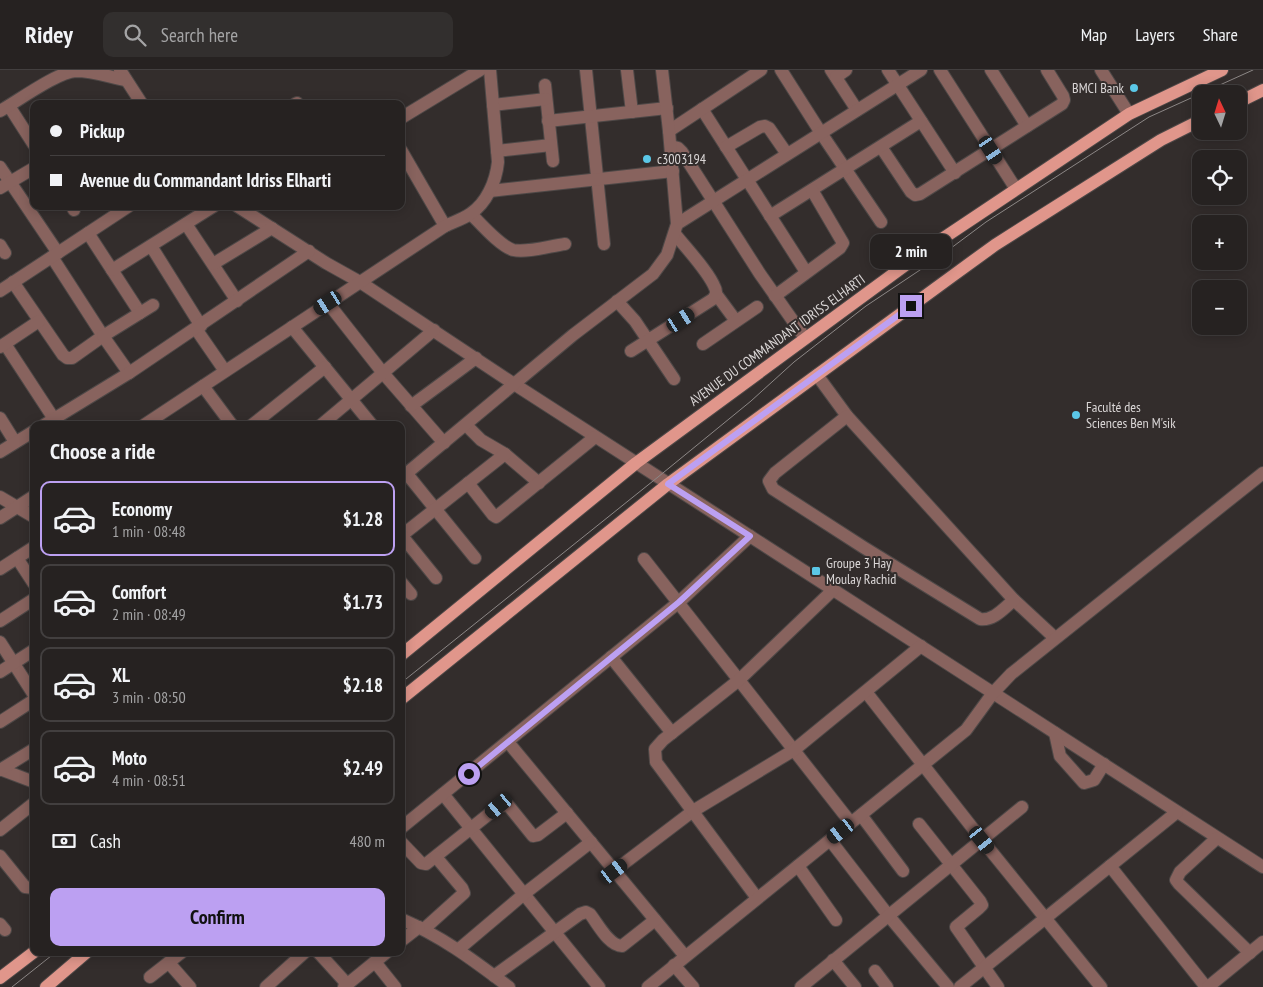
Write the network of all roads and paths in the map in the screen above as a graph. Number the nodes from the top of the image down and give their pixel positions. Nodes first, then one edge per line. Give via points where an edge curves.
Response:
1 (480, 70) edge
2 (490, 70) edge
3 (586, 70) edge
4 (627, 70) edge
5 (662, 70) edge
6 (761, 70) edge
7 (781, 70) edge
8 (888, 70) edge
9 (921, 70) edge
10 (940, 70) edge
11 (991, 70) edge
12 (1047, 70) edge
13 (1101, 70) edge
14 (1222, 70) edge
15 (838, 72) edge
16 (123, 75) edge
17 (545, 85) dead end
18 (897, 85) junction
19 (1263, 90) edge
20 (1248, 98) edge
21 (546, 99) junction
22 (139, 100) edge
23 (493, 106) junction
24 (5, 108) edge
25 (667, 108) junction
26 (702, 109) junction
27 (857, 110) junction
28 (632, 112) junction
29 (1129, 114) junction
30 (405, 116) edge
31 (590, 116) junction
32 (548, 121) junction
33 (921, 121) junction
34 (1192, 124) edge
35 (1027, 126) junction
36 (669, 131) junction
37 (821, 133) junction
38 (30, 140) edge
39 (551, 145) junction
40 (671, 146) junction
41 (726, 147) junction
42 (881, 147) junction
43 (991, 150) junction
44 (497, 151) junction
45 (787, 154) junction
46 (405, 157) edge
47 (553, 161) dead end
48 (0, 167) edge
49 (30, 170) edge
50 (846, 170) junction
51 (672, 171) junction
52 (955, 173) junction
53 (597, 179) junction
54 (747, 180) junction
55 (5, 185) edge
56 (1016, 189) junction
57 (812, 190) junction
58 (490, 191) junction
59 (713, 201) junction
60 (123, 210) edge
61 (208, 210) edge
62 (243, 210) edge
63 (471, 214) junction
64 (770, 216) junction
65 (881, 222) dead end
66 (186, 224) junction
67 (444, 226) junction
68 (272, 228) junction
69 (676, 229) junction
70 (88, 233) junction
71 (564, 244) dead end
72 (604, 244) dead end
73 (151, 246) junction
74 (309, 252) junction
75 (55, 255) junction
76 (213, 264) junction
77 (112, 270) junction
78 (806, 272) junction
79 (13, 282) junction
80 (360, 282) junction
81 (0, 291) edge
82 (716, 294) junction
83 (775, 296) junction
84 (237, 301) junction
85 (617, 301) junction
86 (328, 303) junction
87 (153, 305) dead end
88 (757, 307) dead end
89 (140, 313) junction
90 (39, 320) junction
91 (736, 321) junction
92 (198, 327) junction
93 (292, 327) junction
94 (434, 330) junction
95 (103, 336) junction
96 (805, 338) junction
97 (648, 341) junction
98 (703, 344) dead end
99 (3, 345) edge
100 (631, 351) dead end
101 (476, 358) junction
102 (324, 367) junction
103 (225, 371) junction
104 (129, 373) junction
105 (383, 373) junction
106 (817, 375) junction
107 (674, 379) dead end
108 (514, 384) junction
109 (203, 386) junction
110 (352, 400) junction
111 (411, 406) junction
112 (847, 416) junction
113 (0, 418) edge
114 (51, 421) edge
115 (55, 421) edge
116 (150, 421) edge
117 (229, 421) edge
118 (257, 421) edge
119 (327, 421) edge
120 (369, 421) edge
121 (466, 424) junction
122 (30, 433) edge
123 (595, 437) junction
124 (15, 442) junction
125 (444, 443) junction
126 (0, 452) edge
127 (505, 454) junction
128 (636, 463) junction
129 (405, 472) edge
130 (1263, 473) edge
131 (468, 483) junction
132 (539, 483) junction
133 (668, 484) junction
134 (0, 497) edge
135 (30, 499) edge
136 (17, 507) junction
137 (436, 509) junction
138 (30, 515) edge
139 (0, 518) edge
140 (405, 534) edge
141 (750, 536) junction
142 (405, 540) edge
143 (30, 550) edge
144 (17, 558) junction
145 (475, 558) dead end
146 (644, 559) dead end
147 (0, 569) edge
148 (30, 578) edge
149 (436, 578) dead end
150 (405, 587) edge
151 (833, 590) junction
152 (411, 594) dead end
153 (1014, 600) junction
154 (30, 602) edge
155 (679, 602) junction
156 (0, 621) edge
157 (1055, 638) junction
158 (0, 642) edge
159 (921, 646) junction
160 (405, 652) edge
161 (30, 653) edge
162 (611, 657) junction
163 (14, 663) junction
164 (0, 672) edge
165 (739, 680) junction
166 (30, 689) edge
167 (866, 692) junction
168 (993, 693) junction
169 (405, 696) edge
170 (30, 703) edge
171 (0, 722) edge
172 (1055, 733) junction
173 (672, 734) junction
174 (508, 742) junction
175 (794, 750) junction
176 (30, 751) edge
177 (1104, 764) junction
178 (923, 765) junction
179 (0, 770) edge
180 (30, 781) edge
181 (443, 794) junction
182 (30, 806) edge
183 (1022, 807) dead end
184 (693, 811) junction
185 (1177, 812) junction
186 (567, 813) junction
187 (856, 819) junction
188 (919, 824) dead end
189 (405, 825) edge
190 (472, 828) junction
191 (0, 830) edge
192 (1217, 838) junction
193 (830, 840) junction
194 (982, 840) junction
195 (591, 842) junction
196 (405, 846) edge
197 (0, 856) edge
198 (436, 857) junction
199 (951, 865) junction
200 (798, 866) junction
201 (1110, 866) junction
202 (1263, 867) edge
203 (614, 871) junction
204 (903, 871) dead end
205 (30, 888) edge
206 (524, 894) junction
207 (757, 898) junction
208 (888, 915) junction
209 (1046, 918) junction
210 (655, 920) junction
211 (836, 920) dead end
212 (405, 921) edge
213 (422, 928) junction
214 (555, 932) junction
215 (405, 939) edge
216 (1263, 942) edge
217 (459, 949) junction
218 (1250, 952) junction
219 (30, 955) edge
220 (83, 956) edge
221 (177, 956) edge
222 (301, 956) edge
223 (321, 956) edge
224 (382, 956) edge
225 (685, 956) junction
226 (833, 960) junction
227 (375, 962) junction
228 (169, 963) junction
229 (674, 965) junction
230 (984, 968) junction
231 (875, 971) dead end
232 (494, 976) junction
233 (0, 978) edge
234 (150, 978) dead end
235 (346, 985) edge
236 (46, 987) edge
237 (190, 987) edge
238 (266, 987) edge
239 (395, 987) edge
240 (509, 987) edge
241 (599, 987) edge
242 (648, 987) edge
243 (693, 987) edge
244 (802, 987) edge
245 (855, 987) edge
246 (887, 987) edge
247 (948, 987) edge
248 (960, 987) edge
249 (998, 987) edge
250 (1101, 987) edge
251 (1207, 987) edge

1 - 30 street
2 - 23 street
3 - 31 street
4 - 28 street
5 - 25 street
6 - 26 street
7 - 37 street
8 - 18 street
9 - 18 street
10 - 43 street
11 - 35 street
12 - 35 street via 1064,100
13 - 29 street
14 - 29 main road, AVENUE DU COMMANDANT IDRISS ELHARTI
15 - 27 street
16 - 22 street
16 - 24 street via 68,73
17 - 21 street
18 - 27 street
18 - 33 street
19 - 20 main road
21 - 23 street
21 - 32 street
23 - 44 street
24 - 38 street
25 - 28 street
25 - 36 street
26 - 36 street
26 - 41 street
27 - 37 street
28 - 31 street
29 - 56 main road, AVENUE DU COMMANDANT IDRISS ELHARTI
31 - 32 street
31 - 53 street
32 - 39 street
33 - 42 street
33 - 52 street
34 - 106 main road via 1161,140 994,245
35 - 43 street
36 - 40 street
37 - 45 street
37 - 50 street
39 - 44 street
39 - 47 street
40 - 51 street
40 - 59 street via 682,152
41 - 45 street via 765,126
41 - 54 street
42 - 50 street
42 - 52 street via 915,195
43 - 52 street
43 - 56 street
44 - 58 street via 496,175
45 - 54 street
46 - 67 street
48 - 55 street
49 - 55 street
50 - 57 street
50 - 65 street
51 - 53 street
51 - 69 street
53 - 58 street
53 - 72 street
54 - 59 street
54 - 64 street
55 - 75 street
56 - 96 main road, AVENUE DU COMMANDANT IDRISS ELHARTI
57 - 64 street
57 - 78 street via 843,243
58 - 63 street
59 - 69 street
59 - 83 street
60 - 70 street
61 - 66 street
62 - 68 street
63 - 67 street
63 - 71 street via 512,249 522,251
64 - 78 street
66 - 73 street
66 - 76 street
67 - 80 street
68 - 74 street
68 - 76 street
69 - 82 street via 710,279
69 - 85 street via 667,255 652,274
70 - 75 street
70 - 77 street
73 - 77 street
73 - 92 street
74 - 80 street
74 - 84 street
75 - 79 street
75 - 95 street
76 - 84 street
77 - 89 street
78 - 83 street
79 - 81 street
79 - 90 street
80 - 86 street
80 - 94 street
82 - 91 street
82 - 97 street
83 - 96 street
84 - 92 street
85 - 97 street
85 - 108 street
86 - 93 street
86 - 105 street
87 - 89 street
88 - 91 street
89 - 95 street
90 - 95 street via 66,358 72,358
90 - 99 street
91 - 98 street
92 - 103 street
92 - 104 street
93 - 102 street
93 - 103 street
94 - 101 street
94 - 105 street
95 - 104 street
96 - 128 main road, AVENUE DU COMMANDANT IDRISS ELHARTI
97 - 100 street
97 - 107 street
99 - 114 street
101 - 108 street
101 - 111 street
102 - 110 street
102 - 118 street
103 - 109 street
104 - 115 street
105 - 110 street
105 - 111 street
106 - 112 street
106 - 133 main road
108 - 121 street
108 - 123 street
109 - 116 street
109 - 117 street
110 - 119 street
110 - 120 street
111 - 125 street
112 - 153 street
112 - 153 street via 775,473 769,481 774,489 980,619 992,618
113 - 124 street
121 - 125 street
121 - 127 street via 481,440
122 - 124 street
123 - 128 street
123 - 132 street
124 - 126 street
125 - 129 street
127 - 131 street
127 - 132 street
128 - 133 street
128 - 160 main road, AVENUE DU COMMANDANT IDRISS ELHARTI
129 - 137 street
130 - 157 street
131 - 132 street via 496,516
131 - 137 street
133 - 141 street
133 - 169 main road
134 - 136 street
135 - 136 street
136 - 138 street
136 - 139 street
137 - 140 street
137 - 145 street
141 - 151 street
141 - 155 street
142 - 149 street
143 - 144 street
144 - 147 street
144 - 148 street
146 - 155 street
150 - 152 street
151 - 159 street
151 - 165 street
153 - 157 street
154 - 156 street
155 - 162 street
155 - 165 street
157 - 168 street
158 - 163 street
159 - 167 street
159 - 168 street
161 - 163 street
162 - 173 street
162 - 174 street
163 - 164 street
163 - 166 street
165 - 173 street
165 - 175 street
167 - 175 street
167 - 178 street
168 - 172 street
168 - 178 street via 966,730
170 - 171 street
172 - 177 street
172 - 177 street via 1060,756 1084,783 1094,780
173 - 184 street via 656,750 656,762
174 - 181 street
174 - 186 street
175 - 184 street
175 - 187 street
176 - 179 street
177 - 185 street
178 - 187 street
178 - 194 street
179 - 180 street
181 - 189 street
181 - 190 street
182 - 191 street
183 - 194 street
184 - 203 street
184 - 207 street
185 - 192 street
185 - 201 street
186 - 190 street via 533,836 508,805 503,804
186 - 195 street
187 - 193 street
187 - 204 street
188 - 199 street
190 - 198 street
190 - 206 street
192 - 202 street
192 - 218 street via 1180,872 1176,880
193 - 200 street
193 - 208 street
194 - 199 street
194 - 209 street
195 - 203 street
195 - 206 street
196 - 198 street via 421,863 426,864
197 - 205 street via 25,887
198 - 213 street via 464,893
199 - 208 street
199 - 230 street via 982,904 956,927
200 - 207 street
200 - 211 street
201 - 209 street
201 - 251 street
203 - 210 street
206 - 214 street
206 - 217 street
207 - 225 street
208 - 226 street
208 - 247 street
209 - 230 street
209 - 250 street
210 - 214 street via 622,946 612,942 586,912
210 - 225 street
212 - 213 street
213 - 215 street
213 - 217 street
214 - 232 street
214 - 241 street
216 - 218 street
217 - 232 street
218 - 251 street
219 - 233 main road
220 - 236 main road
221 - 228 street
222 - 238 street
223 - 235 street
224 - 227 street
225 - 229 street
226 - 244 street
226 - 245 street
227 - 235 street
227 - 239 street
228 - 234 street
228 - 237 street
229 - 242 street
229 - 243 street
230 - 248 street
230 - 249 street
231 - 246 street
232 - 240 street

